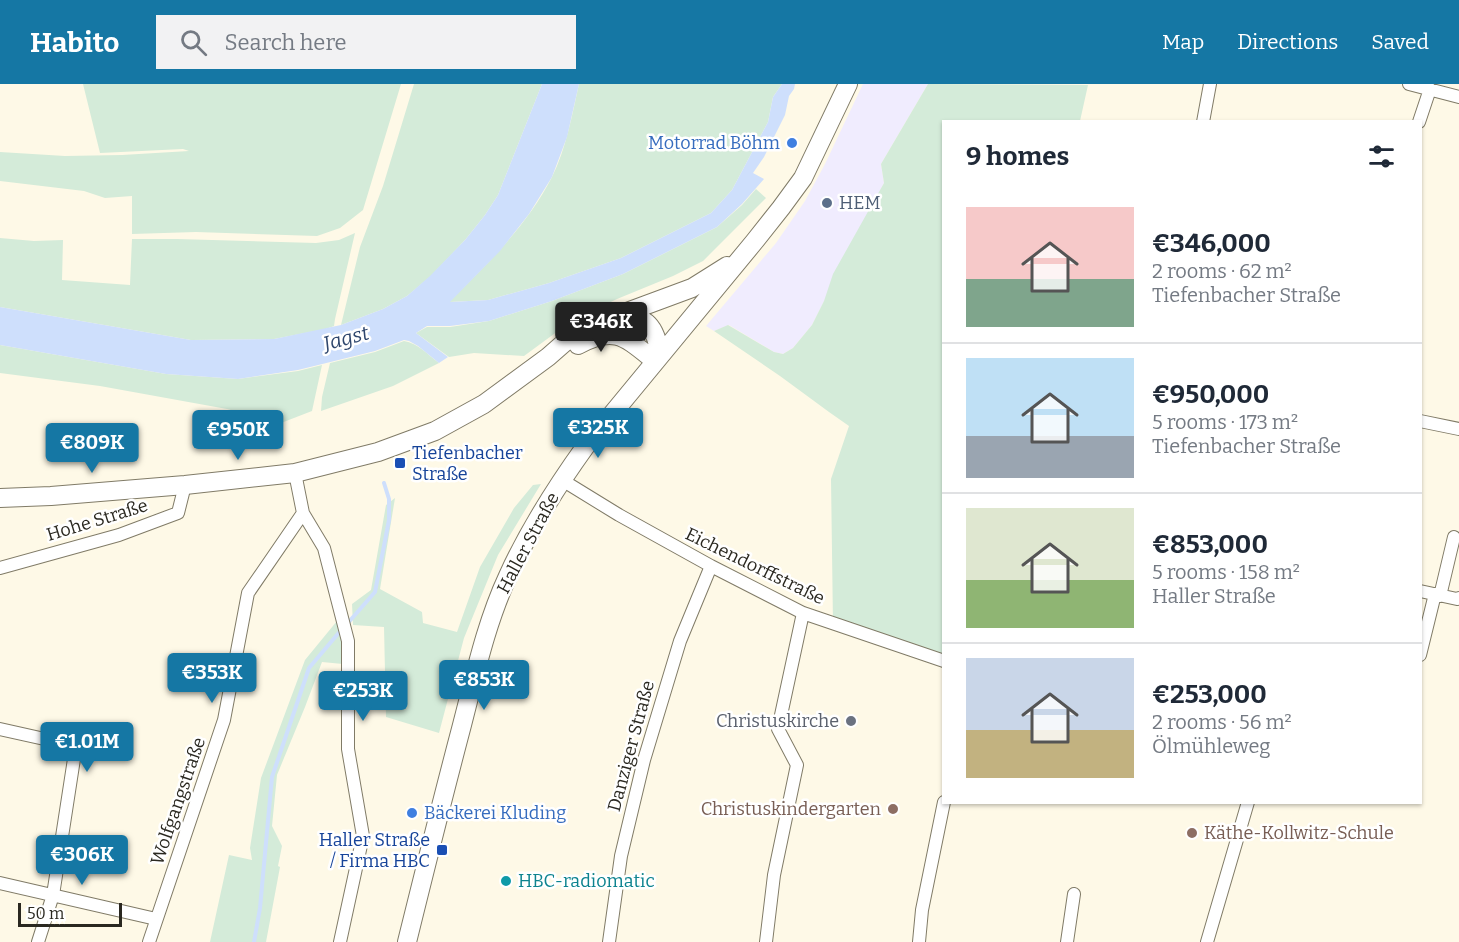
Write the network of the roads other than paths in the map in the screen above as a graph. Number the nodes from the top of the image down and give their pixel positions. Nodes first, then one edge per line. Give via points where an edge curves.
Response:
1 (848, 84) edge
2 (1210, 84) edge
3 (1409, 84) edge
4 (1430, 89) junction
5 (1459, 97) edge
6 (1203, 120) edge
7 (1420, 120) edge
8 (741, 257) junction
9 (613, 316) junction
10 (548, 357) junction
11 (658, 358) junction
12 (1422, 421) edge
13 (1459, 429) edge
14 (295, 473) junction
15 (562, 480) junction
16 (185, 486) junction
17 (0, 498) edge
18 (303, 513) junction
19 (1454, 537) dead end
20 (711, 566) junction
21 (0, 568) edge
22 (1422, 591) edge
23 (1438, 595) junction
24 (1459, 598) edge
25 (803, 613) junction
26 (1422, 648) edge
27 (942, 660) edge
28 (0, 729) edge
29 (944, 804) edge
30 (1247, 804) edge
31 (0, 883) edge
32 (1074, 894) dead end
33 (53, 895) junction
34 (156, 920) junction
35 (38, 942) edge
36 (149, 942) edge
37 (340, 942) edge
38 (407, 942) edge
39 (609, 942) edge
40 (766, 942) edge
41 (919, 942) edge
42 (1067, 942) edge
43 (1207, 942) edge

1 - 8 main road, Haller Straße via 802,178
2 - 6 street
3 - 4 street
4 - 5 street
4 - 7 street
8 - 9 main road via 692,288
8 - 11 main road, Haller Straße
9 - 10 main road via 572,336
9 - 11 main road via 626,315 644,321 658,339
10 - 11 main road via 605,334 627,340
10 - 14 main road via 484,404 435,431 378,452
11 - 15 main road, Haller Straße
12 - 13 street
14 - 16 main road
14 - 18 street
15 - 20 street, Eichendorffstraße
15 - 38 main road, Haller Straße via 508,576 493,613
16 - 17 main road
16 - 21 street, Hohe Straße via 178,513 119,535
18 - 34 street, Wolfgangstraße via 248,593 224,720
18 - 37 street via 324,548 348,641 348,749 363,836
19 - 23 street
20 - 25 street, Eichendorffstraße
20 - 39 street, Danziger Straße via 680,640 644,760 621,856
22 - 23 street
23 - 24 street
23 - 26 street
25 - 27 street, Eichendorffstraße
25 - 40 street via 778,729 797,765 774,875
28 - 33 street via 76,746
29 - 41 street
30 - 43 street
31 - 33 street
32 - 42 street
33 - 34 street
33 - 35 street
34 - 36 street, Wolfgangstraße

